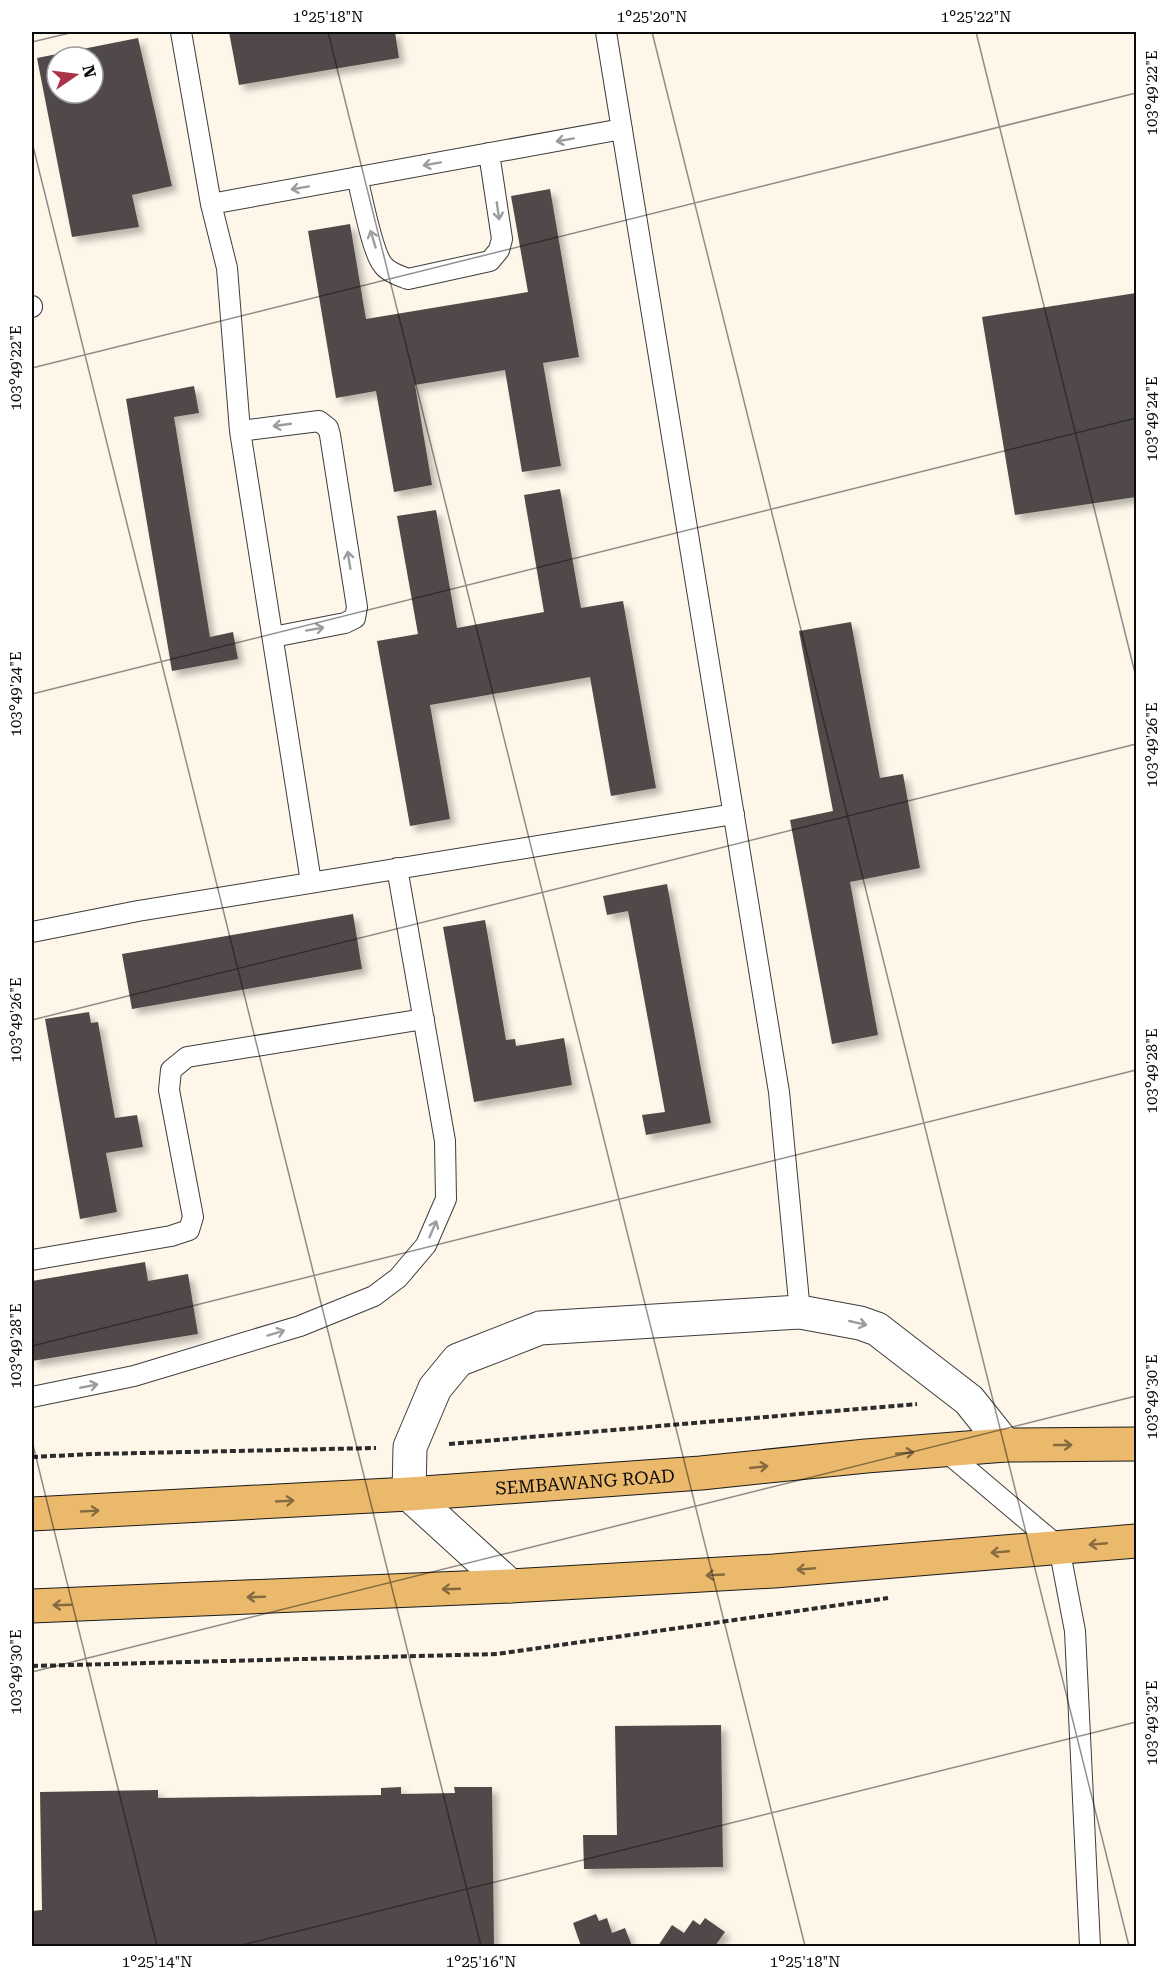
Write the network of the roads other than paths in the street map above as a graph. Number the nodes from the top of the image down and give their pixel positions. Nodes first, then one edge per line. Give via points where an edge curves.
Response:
1 (181, 32) edge
2 (606, 32) edge
3 (622, 129) junction
4 (489, 153) junction
5 (357, 177) junction
6 (211, 204) junction
7 (240, 430) junction
8 (273, 637) junction
9 (734, 814) junction
10 (397, 868) junction
11 (312, 882) junction
12 (32, 932) edge
13 (424, 1019) junction
14 (32, 1260) edge
15 (800, 1312) junction
16 (32, 1397) edge
17 (1137, 1444) edge
18 (1005, 1445) junction
19 (943, 1449) junction
20 (409, 1494) junction
21 (32, 1514) edge
22 (1137, 1541) edge
23 (1059, 1547) junction
24 (510, 1586) junction
25 (32, 1606) edge
26 (1090, 1947) edge

1 - 6 lane
2 - 3 lane
3 -> 4 lane
3 - 9 lane
4 -> 5 lane
4 -> 5 lane via 502,239 499,250 489,261 408,279 383,265
5 -> 6 lane
6 - 7 lane via 226,268
7 - 8 lane
8 -> 7 lane via 355,618 357,607 330,435 320,421
8 - 11 lane
9 - 10 lane
9 - 15 lane via 779,1092
10 - 11 lane
10 - 13 lane
11 - 12 lane
13 - 14 lane via 187,1057 171,1070 169,1090 193,1217 189,1230
16 -> 13 lane via 134,1376 300,1326 374,1296 398,1278 426,1245 446,1199 445,1141
15 -> 18 street via 877,1329 969,1400
15 - 20 street via 540,1328 459,1359 435,1388 410,1447
18 -> 17 main road, SEMBAWANG ROAD
18 - 19 main road, SEMBAWANG ROAD
20 -> 19 main road, SEMBAWANG ROAD via 701,1473
19 - 23 lane
21 -> 20 main road, SEMBAWANG ROAD
20 - 24 street
22 -> 23 main road
23 -> 24 main road via 774,1571
23 - 26 lane via 1075,1631
24 -> 25 main road

